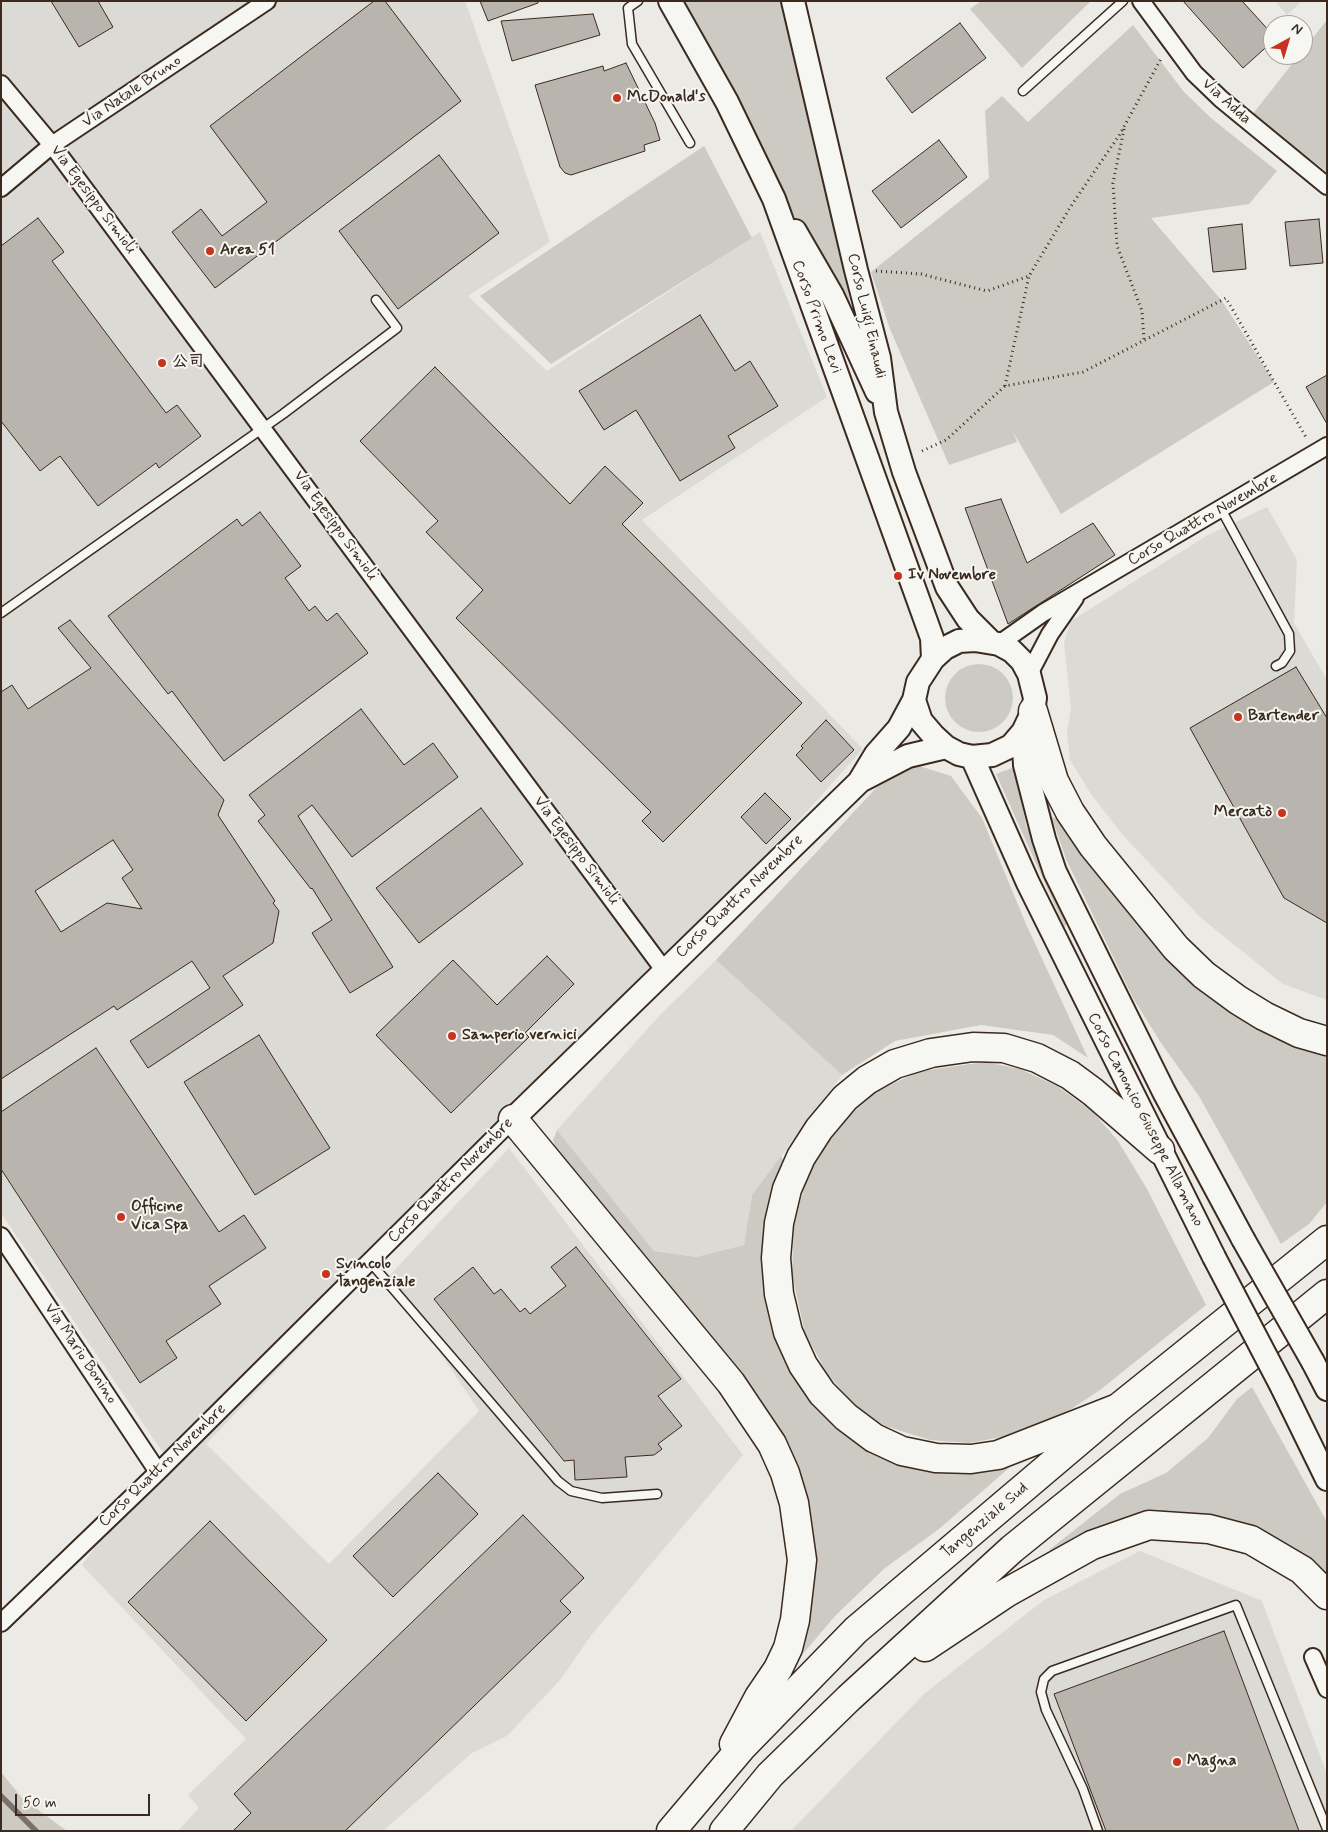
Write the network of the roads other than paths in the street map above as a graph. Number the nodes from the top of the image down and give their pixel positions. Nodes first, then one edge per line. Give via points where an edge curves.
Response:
1 (267, 1) edge
2 (638, 1) edge
3 (670, 1) edge
4 (793, 1) edge
5 (1123, 1) edge
6 (1141, 1) edge
7 (625, 5) edge
8 (1, 84) edge
9 (1023, 91) dead end
10 (690, 143) dead end
11 (52, 145) junction
12 (1327, 186) edge
13 (1, 188) edge
14 (774, 199) junction
15 (376, 300) dead end
16 (886, 412) junction
17 (263, 428) junction
18 (1321, 450) edge
19 (1221, 509) junction
20 (1079, 592) junction
21 (1, 613) edge
22 (994, 642) junction
23 (933, 659) junction
24 (1276, 666) dead end
25 (1029, 674) junction
26 (914, 700) junction
27 (1028, 721) junction
28 (946, 747) junction
29 (972, 757) junction
30 (859, 782) junction
31 (664, 970) junction
32 (1327, 1041) edge
33 (513, 1119) junction
34 (1160, 1150) junction
35 (1, 1236) edge
36 (1327, 1240) edge
37 (370, 1262) junction
38 (1327, 1294) edge
39 (1327, 1389) edge
40 (1118, 1408) junction
41 (158, 1472) junction
42 (1327, 1479) edge
43 (657, 1494) dead end
44 (1327, 1595) edge
45 (1, 1623) edge
46 (1313, 1657) dead end
47 (1327, 1688) edge
48 (849, 1698) junction
49 (718, 1774) junction
50 (1327, 1829) edge
51 (671, 1831) edge
52 (724, 1831) edge
53 (1098, 1831) edge

1 - 11 street, Via Natale Bruno
2 - 7 lane
3 - 14 main road, Corso Primo Levi via 727,102
4 - 16 main road, Corso Luigi Einaudi via 879,358
5 - 9 lane
6 - 12 street, Via Adda via 1194,73
7 - 10 lane via 632,44
8 - 11 street, Via Egesippo Simioli
11 - 13 street, Via Natale Bruno
11 - 17 street, Via Egesippo Simioli
14 - 16 main road, Corso Primo Levi via 832,295
14 - 23 main road, Corso Primo Levi via 932,638
15 - 17 lane via 397,328
16 - 22 main road, Corso Luigi Einaudi via 914,501 947,586 968,619
17 - 21 lane
17 - 31 street, Via Egesippo Simioli
18 - 19 street, Corso Quattro Novembre
19 - 20 street, Corso Quattro Novembre
19 - 24 lane via 1289,634 1290,651
20 - 22 street, Corso Quattro Novembre
20 - 25 street, Corso Quattro Novembre via 1050,634
22 - 23 main road via 959,641
22 - 25 main road via 1012,651
23 - 26 main road via 918,682
25 - 27 main road via 1035,698
26 - 28 main road via 921,721
26 - 30 main road, Corso Quattro Novembre via 899,728 876,754
27 - 29 main road via 1011,746 992,755
27 - 32 highway via 1070,812 1093,846 1176,948 1204,975 1244,1004 1298,1033
27 - 39 main road, Corso Canonico Giuseppe Allamano, bridge via 1025,765 1056,872 1164,1092
28 - 29 main road
28 - 30 main road, Corso Quattro Novembre via 908,756
29 - 34 main road, Corso Canonico Giuseppe Allamano via 1028,883
30 - 31 main road, Corso Quattro Novembre
31 - 33 main road, Corso Quattro Novembre
33 - 37 street, Corso Quattro Novembre
33 - 49 highway via 731,1382 772,1444 787,1480 796,1512 802,1560 795,1620 788,1648 778,1669 758,1697
34 - 40 highway via 1093,1092 1070,1075 1037,1058 996,1048 973,1047 931,1053 895,1064 867,1080 845,1098 801,1157 787,1189 778,1223 779,1294 792,1341 822,1393 874,1438 902,1450 936,1458 971,1459 998,1455
34 - 42 main road, Corso Canonico Giuseppe Allamano, bridge
35 - 41 street, Via Mario Bonino
36 - 40 highway, Tangenziale Sud
37 - 41 street, Corso Quattro Novembre
37 - 43 lane via 558,1481 571,1491 602,1498
38 - 48 highway via 1012,1548
40 - 49 highway, Tangenziale Sud via 856,1630
41 - 45 street, Corso Quattro Novembre
44 - 48 highway via 1302,1570 1251,1540 1210,1529 1149,1525 1092,1544 1006,1593
46 - 47 street
48 - 52 highway via 770,1775
49 - 51 highway, Tangenziale Sud
50 - 53 lane via 1236,1604 1052,1670 1044,1679 1041,1692 1046,1710

